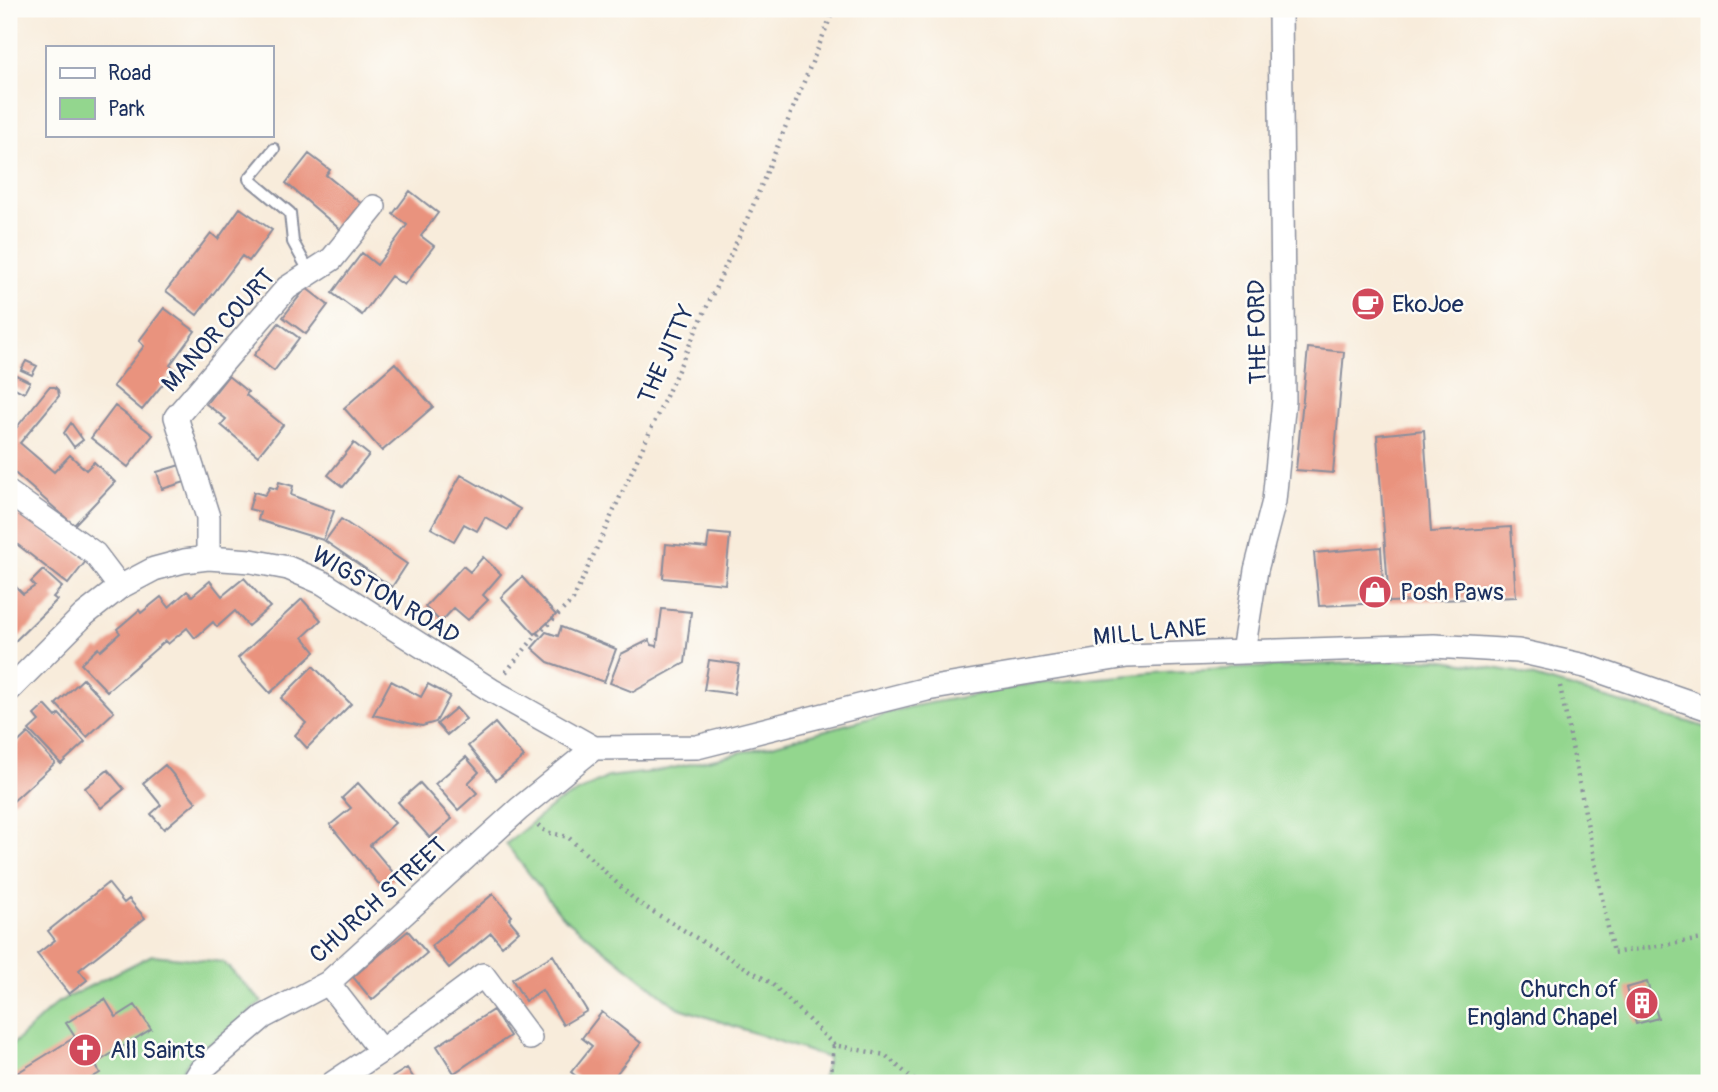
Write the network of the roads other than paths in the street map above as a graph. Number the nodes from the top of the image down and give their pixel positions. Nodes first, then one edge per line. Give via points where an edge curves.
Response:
1 (1280, 9) edge
2 (274, 149) dead end
3 (374, 207) dead end
4 (310, 273) junction
5 (9, 493) edge
6 (208, 558) junction
7 (120, 587) junction
8 (1243, 652) junction
9 (9, 690) edge
10 (1709, 709) edge
11 (594, 748) junction
12 (328, 983) junction
13 (530, 1038) dead end
14 (381, 1051) junction
15 (193, 1083) edge
16 (333, 1083) edge

1 - 8 street, THE FORD via 1284,400 1274,501 1256,570
2 - 4 lane via 249,179 290,213 293,242
3 - 4 street, MANOR COURT via 332,258
4 - 6 street, MANOR COURT via 287,288 176,417 208,517
5 - 7 street via 94,554
6 - 7 street, WIGSTON ROAD via 154,569
6 - 11 street, WIGSTON ROAD via 288,568 323,583 491,690
7 - 9 street, WIGSTON ROAD via 84,615
8 - 10 street, MILL LANE via 1434,646 1518,651 1585,666
8 - 11 street, MILL LANE via 1127,656 927,690 697,747
11 - 12 street, CHURCH STREET via 519,809
12 - 14 street
12 - 15 street, CHURCH STREET via 263,1017 201,1070
13 - 14 street via 483,975
14 - 16 street

